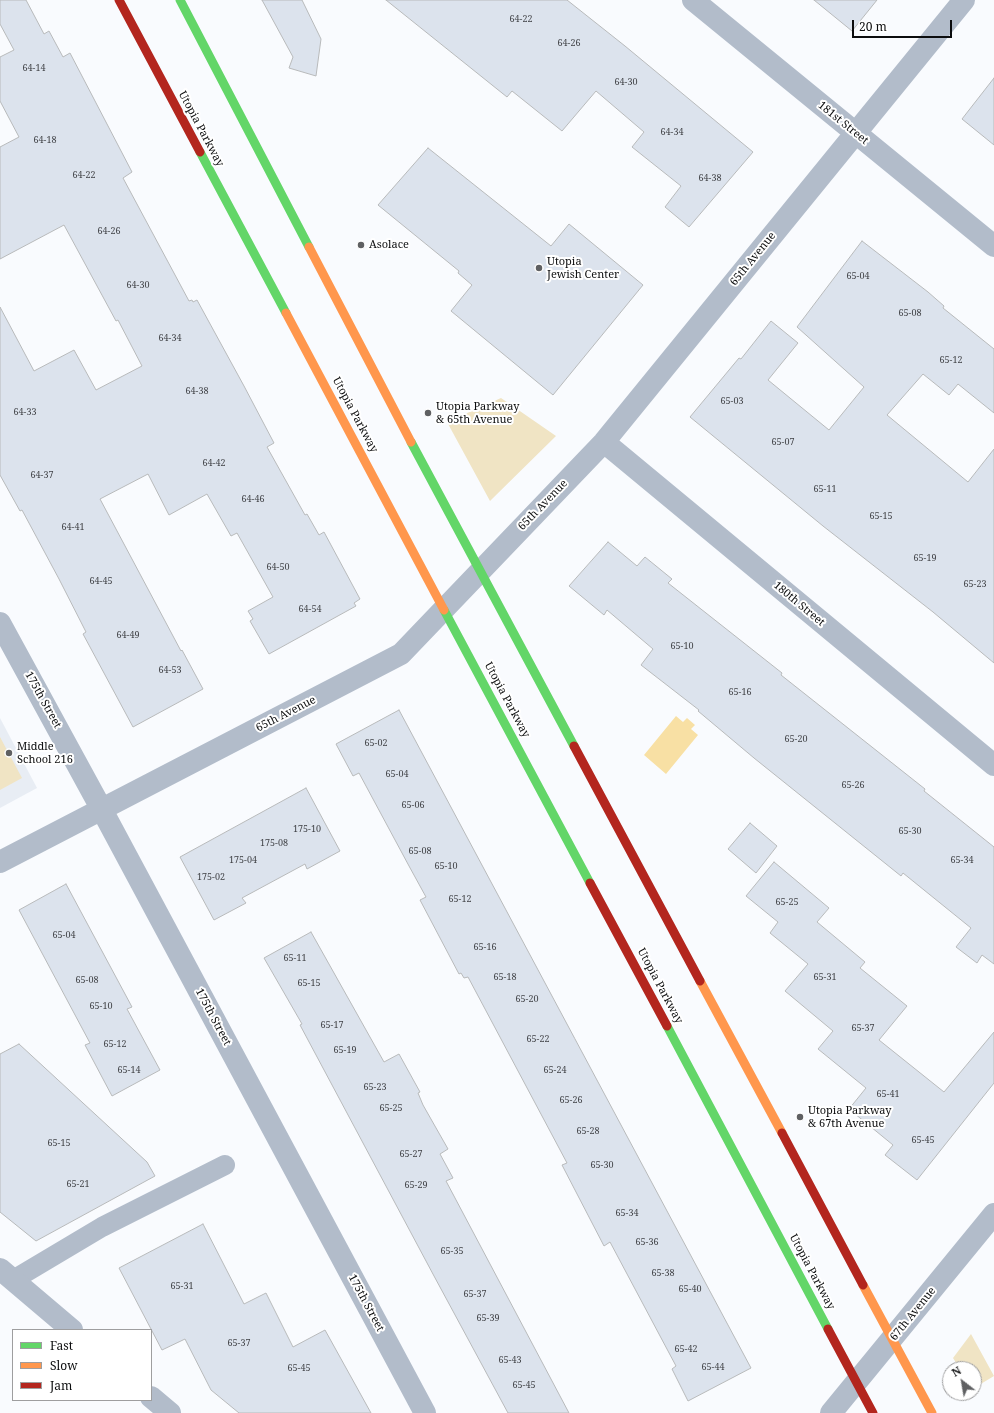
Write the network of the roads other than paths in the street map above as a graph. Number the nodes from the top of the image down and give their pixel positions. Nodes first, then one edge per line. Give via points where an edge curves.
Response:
1 (119, 0) edge
2 (180, 0) edge
3 (693, 0) edge
4 (964, 0) edge
5 (855, 133) junction
6 (994, 246) edge
7 (604, 442) junction
8 (481, 570) junction
9 (444, 608) junction
10 (0, 622) edge
11 (994, 766) edge
12 (102, 810) junction
13 (0, 862) edge
14 (225, 1165) dead end
15 (994, 1214) edge
16 (7, 1274) edge
17 (71, 1329) edge
18 (892, 1339) junction
19 (857, 1382) junction
20 (152, 1398) edge
21 (170, 1413) edge
22 (424, 1413) edge
23 (831, 1413) edge
24 (873, 1413) edge
25 (932, 1413) edge

1 - 9 main road, Utopia Parkway
2 - 8 main road via 425,469
3 - 5 street, 181st Street
4 - 5 street, 65th Avenue
5 - 6 street, 181st Street
5 - 7 street, 65th Avenue
7 - 8 street, 65th Avenue
7 - 11 street, 180th Street
8 - 9 street, 65th Avenue
8 - 18 main road
9 - 12 street, 65th Avenue via 401,654
9 - 19 main road, Utopia Parkway
10 - 12 street, 175th Street
12 - 13 street, 65th Avenue
12 - 22 street, 175th Street
14 - 16 lane
15 - 18 street, 67th Avenue
16 - 17 street
18 - 19 street, 67th Avenue
18 - 25 main road
19 - 23 street, 67th Avenue
19 - 24 main road, Utopia Parkway
20 - 21 street

